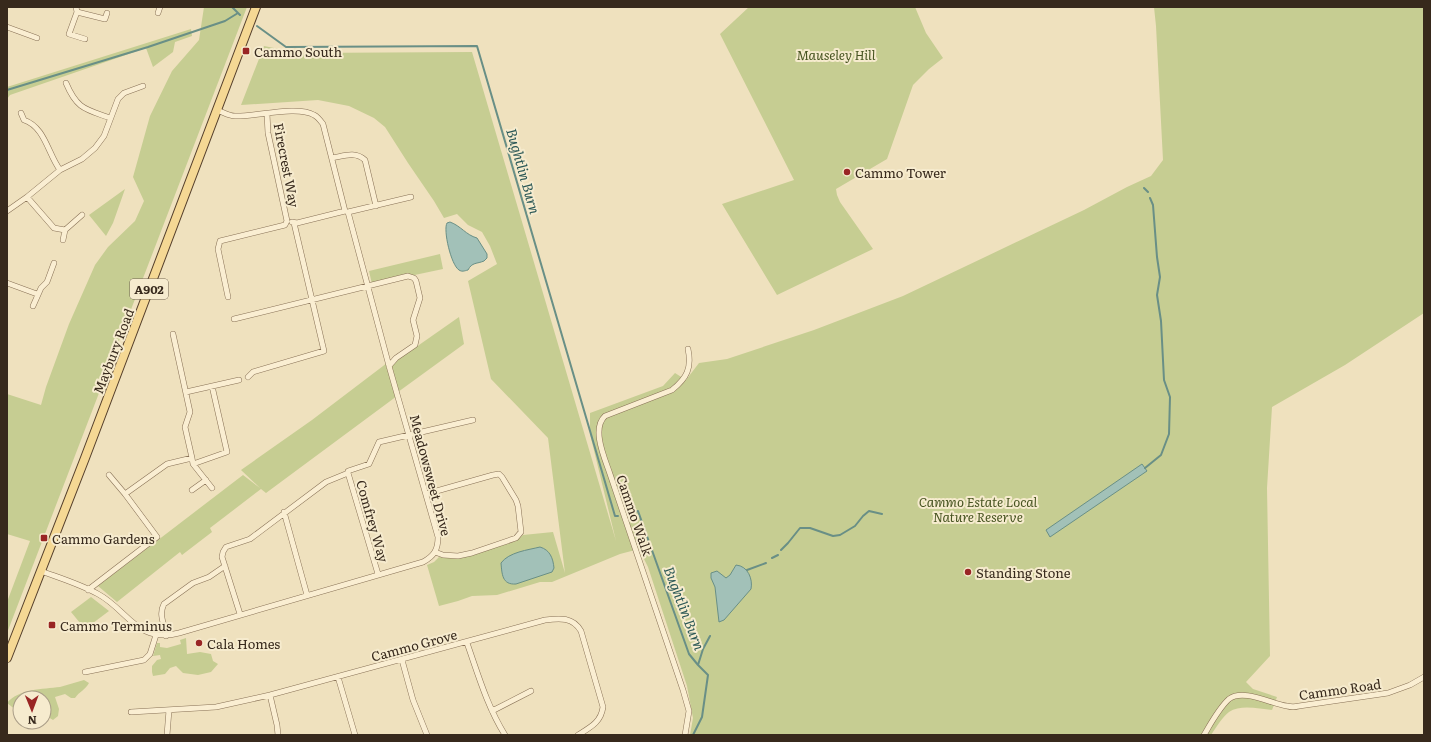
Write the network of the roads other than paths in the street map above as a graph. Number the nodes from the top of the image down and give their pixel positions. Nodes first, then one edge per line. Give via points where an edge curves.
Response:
1 (256, 7) edge
2 (77, 9) edge
3 (107, 13) dead end
4 (7, 27) edge
5 (37, 38) dead end
6 (85, 39) dead end
7 (66, 83) dead end
8 (143, 86) dead end
9 (217, 110) junction
10 (21, 113) dead end
11 (267, 114) junction
12 (110, 118) junction
13 (332, 158) junction
14 (60, 170) junction
15 (27, 197) junction
16 (411, 197) dead end
17 (376, 206) junction
18 (7, 211) edge
19 (346, 212) junction
20 (82, 215) dead end
21 (287, 221) junction
22 (294, 223) junction
23 (65, 230) junction
24 (63, 240) dead end
25 (54, 263) dead end
26 (7, 283) edge
27 (367, 287) junction
28 (37, 294) junction
29 (228, 296) dead end
30 (311, 300) junction
31 (33, 306) dead end
32 (234, 319) dead end
33 (173, 334) dead end
34 (688, 349) dead end
35 (389, 366) junction
36 (248, 377) dead end
37 (239, 380) dead end
38 (212, 386) junction
39 (186, 392) junction
40 (473, 420) dead end
41 (409, 435) junction
42 (192, 458) junction
43 (193, 464) junction
44 (348, 473) junction
45 (109, 475) dead end
46 (206, 480) junction
47 (212, 488) dead end
48 (192, 490) dead end
49 (126, 494) junction
50 (426, 494) junction
51 (284, 512) junction
52 (435, 552) junction
53 (225, 566) junction
54 (41, 571) junction
55 (378, 574) junction
56 (88, 590) junction
57 (307, 594) junction
58 (240, 614) junction
59 (156, 635) junction
60 (166, 636) junction
61 (467, 642) junction
62 (7, 658) edge
63 (402, 660) junction
64 (85, 672) dead end
65 (338, 677) junction
66 (1424, 677) edge
67 (531, 692) dead end
68 (270, 695) junction
69 (169, 710) junction
70 (492, 711) junction
71 (131, 712) dead end
72 (167, 735) edge
73 (278, 735) edge
74 (354, 735) edge
75 (427, 735) edge
76 (505, 735) edge
77 (578, 735) edge
78 (685, 735) edge
79 (1204, 735) edge

1 - 9 main road, Maybury Road / A902
2 - 3 street via 105,19
2 - 6 street via 68,37
4 - 5 street
7 - 12 street via 78,104
8 - 12 street via 118,98
9 - 11 street, Meadowsweet Drive via 233,116
9 - 54 main road, Maybury Road / A902
10 - 14 street via 24,120 39,130
11 - 13 street, Meadowsweet Drive via 302,111 314,115 323,124
11 - 21 street, Firecrest Way via 268,132
12 - 14 street via 104,136 95,148 82,159
13 - 17 street via 352,154 365,160
13 - 19 street, Meadowsweet Drive
14 - 15 street
15 - 18 street
15 - 23 street via 54,228
16 - 17 street
17 - 19 street
19 - 22 street
19 - 27 street, Meadowsweet Drive
20 - 23 street
21 - 22 street
21 - 29 street via 285,225 220,241 218,249
22 - 30 street
23 - 24 street
25 - 28 street via 47,282
26 - 28 street
27 - 30 street
27 - 35 street, Meadowsweet Drive
27 - 35 street via 408,276 416,281 420,298 414,320 418,336 415,345
28 - 31 street
30 - 32 street
30 - 36 street via 324,351 253,372
33 - 39 street
34 - 78 street, Cammo Walk via 690,365 679,384 672,390 605,416 599,435 600,446 683,690 689,711
35 - 41 street, Meadowsweet Drive
37 - 38 street
38 - 39 street
38 - 43 street via 228,452
39 - 42 street via 190,412 185,427
40 - 41 street
41 - 44 street via 379,442 369,464
41 - 50 street, Meadowsweet Drive
42 - 43 street
42 - 49 street via 166,464
43 - 46 street
44 - 51 street via 326,482
44 - 55 street, Comfrey Way
45 - 49 street
46 - 47 street
46 - 48 street
49 - 56 street via 157,537
50 - 52 street, Meadowsweet Drive via 438,537
50 - 52 street via 499,474 518,506 521,532 516,538 458,556
51 - 53 street via 250,539 226,547 222,557
51 - 57 street
52 - 55 street, Meadowsweet Drive via 422,562
53 - 58 street
53 - 60 street via 209,577 193,583 164,604 161,614
54 - 56 street, Meadowsweet Drive
54 - 62 main road, Maybury Road / A902
55 - 57 street, Meadowsweet Drive
56 - 59 street, Meadowsweet Drive via 98,594 142,629
57 - 58 street, Meadowsweet Drive
58 - 60 street, Meadowsweet Drive
59 - 60 street, Meadowsweet Drive
59 - 64 street via 150,654 144,660
61 - 63 street, Cammo Grove
61 - 70 street
61 - 77 street, Cammo Grove via 555,619 573,622 581,631 603,707 602,716 598,721
63 - 65 street, Cammo Grove
63 - 75 street via 413,700
65 - 68 street, Cammo Grove
65 - 74 street
66 - 79 street, Cammo Road via 1388,693 1299,706 1286,706 1248,696 1235,696 1218,712
67 - 70 street
68 - 69 street, Cammo Grove via 216,707
68 - 73 street
69 - 71 street, Cammo Grove
69 - 72 street
70 - 76 street

